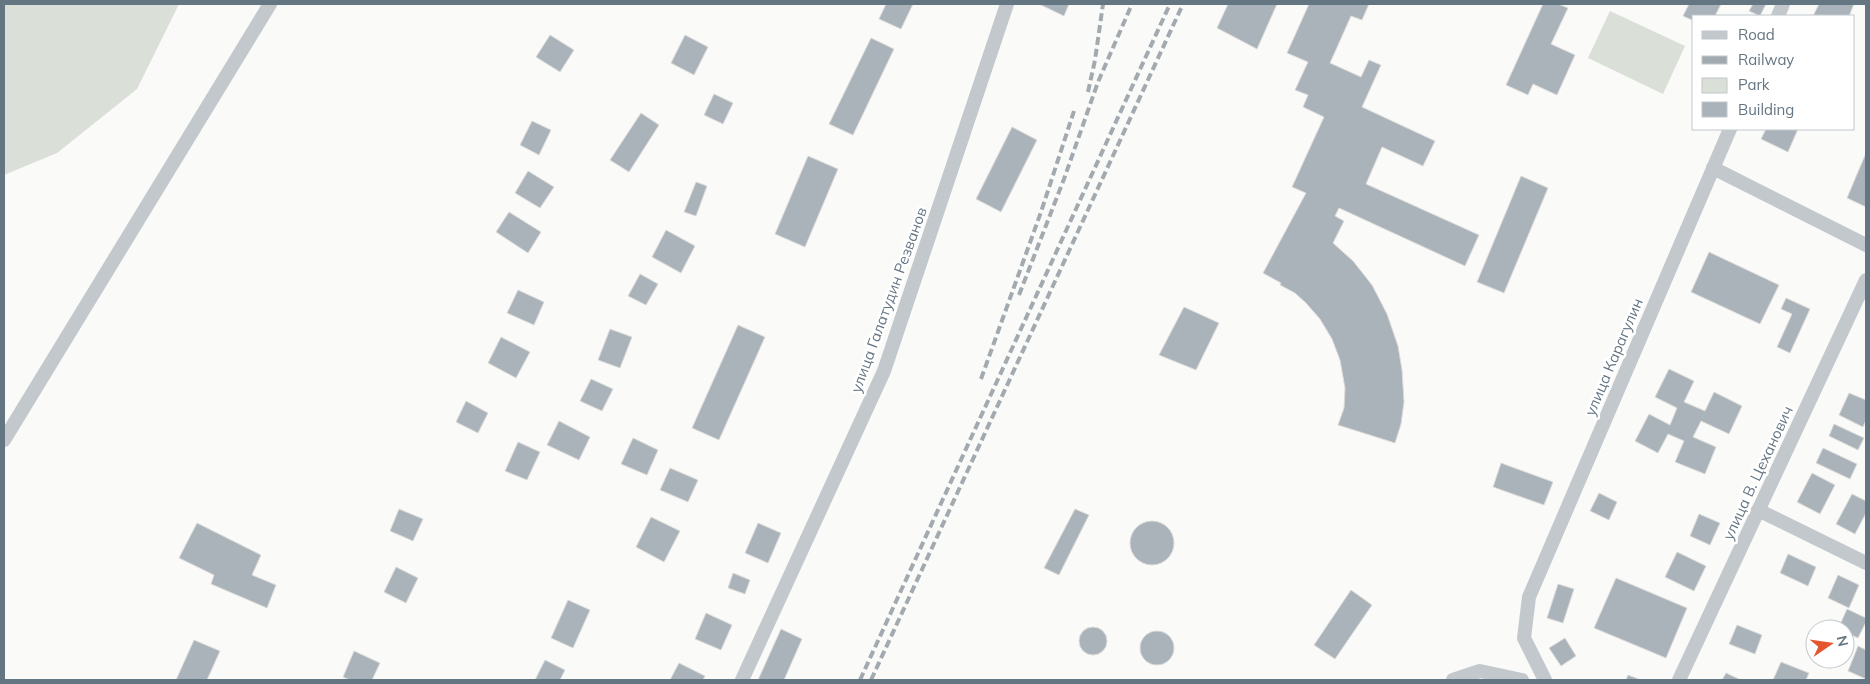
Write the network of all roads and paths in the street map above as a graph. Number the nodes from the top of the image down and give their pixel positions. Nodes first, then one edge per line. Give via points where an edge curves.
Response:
1 (270, 4) edge
2 (1007, 4) edge
3 (1730, 130) edge
4 (1712, 168) junction
5 (1866, 245) edge
6 (1866, 280) edge
7 (4, 440) edge
8 (1758, 510) junction
9 (1866, 563) edge
10 (742, 680) edge
11 (1453, 680) edge
12 (1522, 680) edge
13 (1545, 680) edge
14 (1679, 680) edge

1 - 7 street
2 - 10 street, улица Галатудин Резванов via 884,371
3 - 4 street, улица Карагулин
4 - 5 street
4 - 13 street, улица Карагулин via 1529,597 1524,638
6 - 8 street, улица В. Цеханович
8 - 9 street
8 - 14 street, улица В. Цеханович
11 - 12 street via 1480,671

